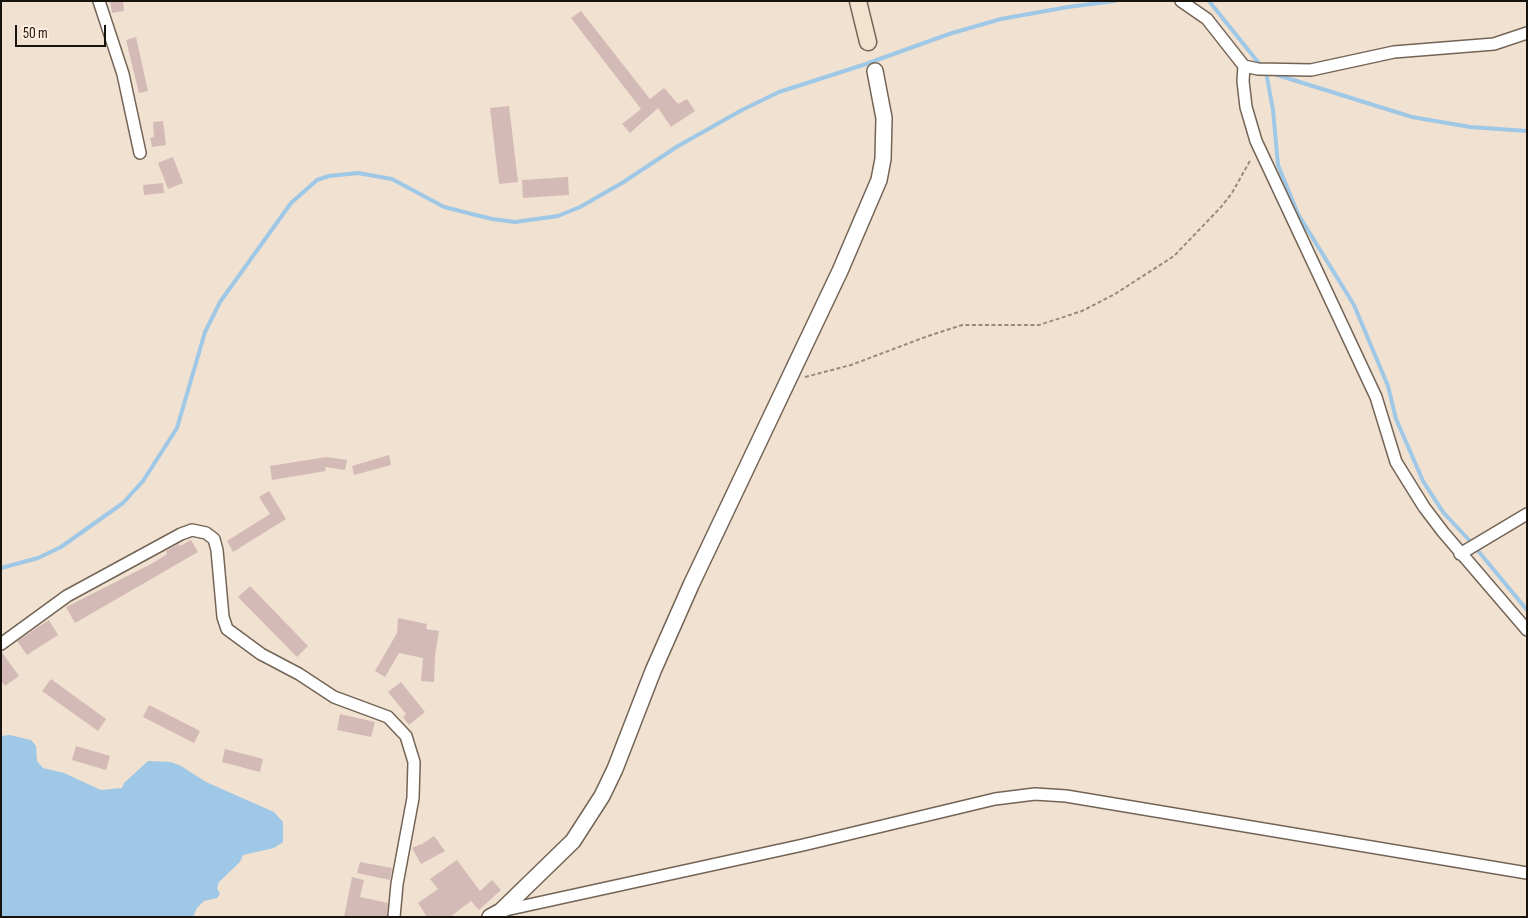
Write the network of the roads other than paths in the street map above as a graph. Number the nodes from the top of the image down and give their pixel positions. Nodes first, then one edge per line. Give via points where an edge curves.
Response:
1 (99, 1) edge
2 (858, 1) edge
3 (1181, 1) edge
4 (1527, 33) edge
5 (868, 42) dead end
6 (1244, 66) junction
7 (875, 71) dead end
8 (140, 153) dead end
9 (1527, 514) edge
10 (1464, 551) junction
11 (1527, 630) edge
12 (1, 644) edge
13 (1527, 873) edge
14 (507, 913) edge
15 (394, 917) edge

1 - 8 street via 123,74
2 - 5 main road
3 - 6 street via 1207,19
4 - 6 street via 1494,44 1394,52 1311,70
6 - 10 street via 1246,108 1256,141 1376,397 1396,462 1424,508
7 - 14 street via 884,118 883,159 879,180 840,271 687,594 602,796 573,841
9 - 10 street
10 - 11 street
12 - 15 street via 67,596 181,534 192,530 206,533 214,539 217,550 227,629 261,654 300,674 334,697 388,717 406,736 414,762 413,798
13 - 14 street via 1066,796 1035,794 1007,796

